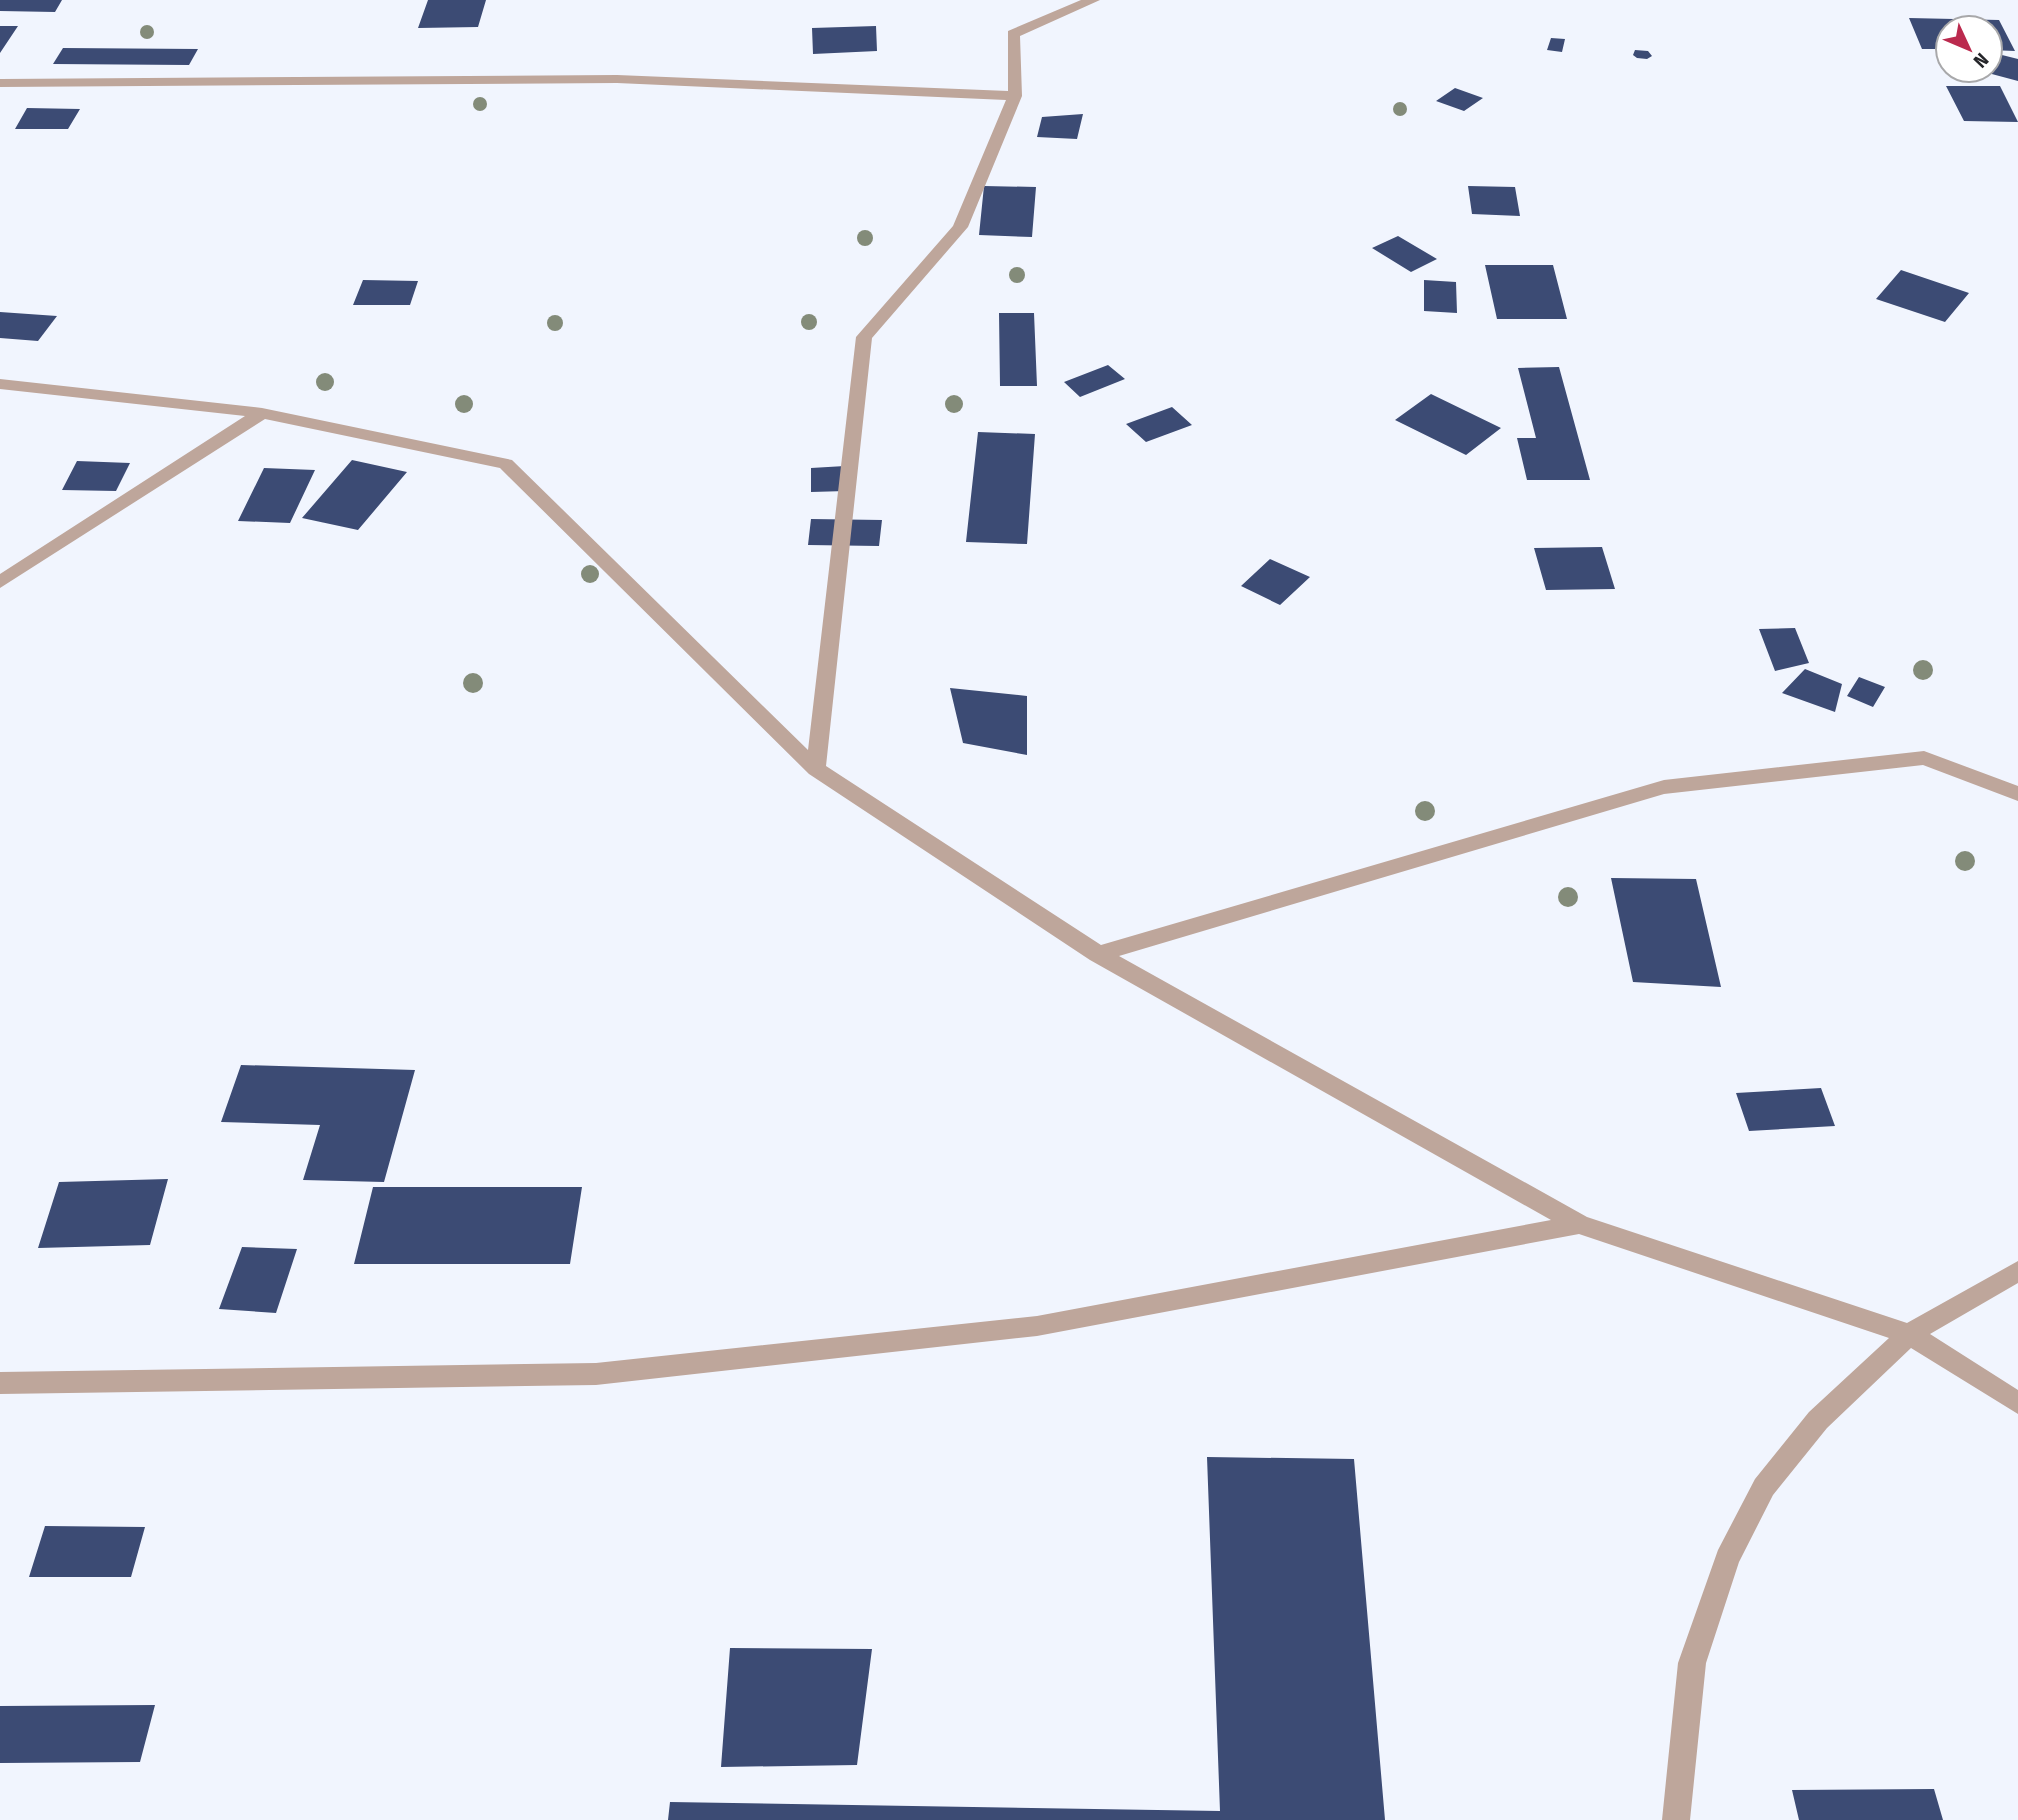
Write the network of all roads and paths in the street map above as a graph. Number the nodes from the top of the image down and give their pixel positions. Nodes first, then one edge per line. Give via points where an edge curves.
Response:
1 (1093, 0) edge
2 (0, 83) edge
3 (1015, 96) junction
4 (0, 384) edge
5 (262, 413) junction
6 (0, 582) edge
7 (816, 769) junction
8 (2018, 794) edge
9 (1098, 954) junction
10 (1579, 1224) junction
11 (2018, 1271) edge
12 (1909, 1334) junction
13 (0, 1383) edge
14 (2018, 1403) edge
15 (1676, 1820) edge

1 - 3 street via 1013,34
2 - 3 street via 617,79
3 - 7 street via 960,227 864,337
4 - 5 street
5 - 6 street
5 - 7 street via 506,464
7 - 9 street
8 - 9 street via 1924,758 1664,787
9 - 10 street
10 - 12 street
10 - 13 street via 1037,1326 596,1374
11 - 12 street
12 - 14 street
12 - 15 street via 1818,1420 1771,1477 1727,1559 1692,1663

